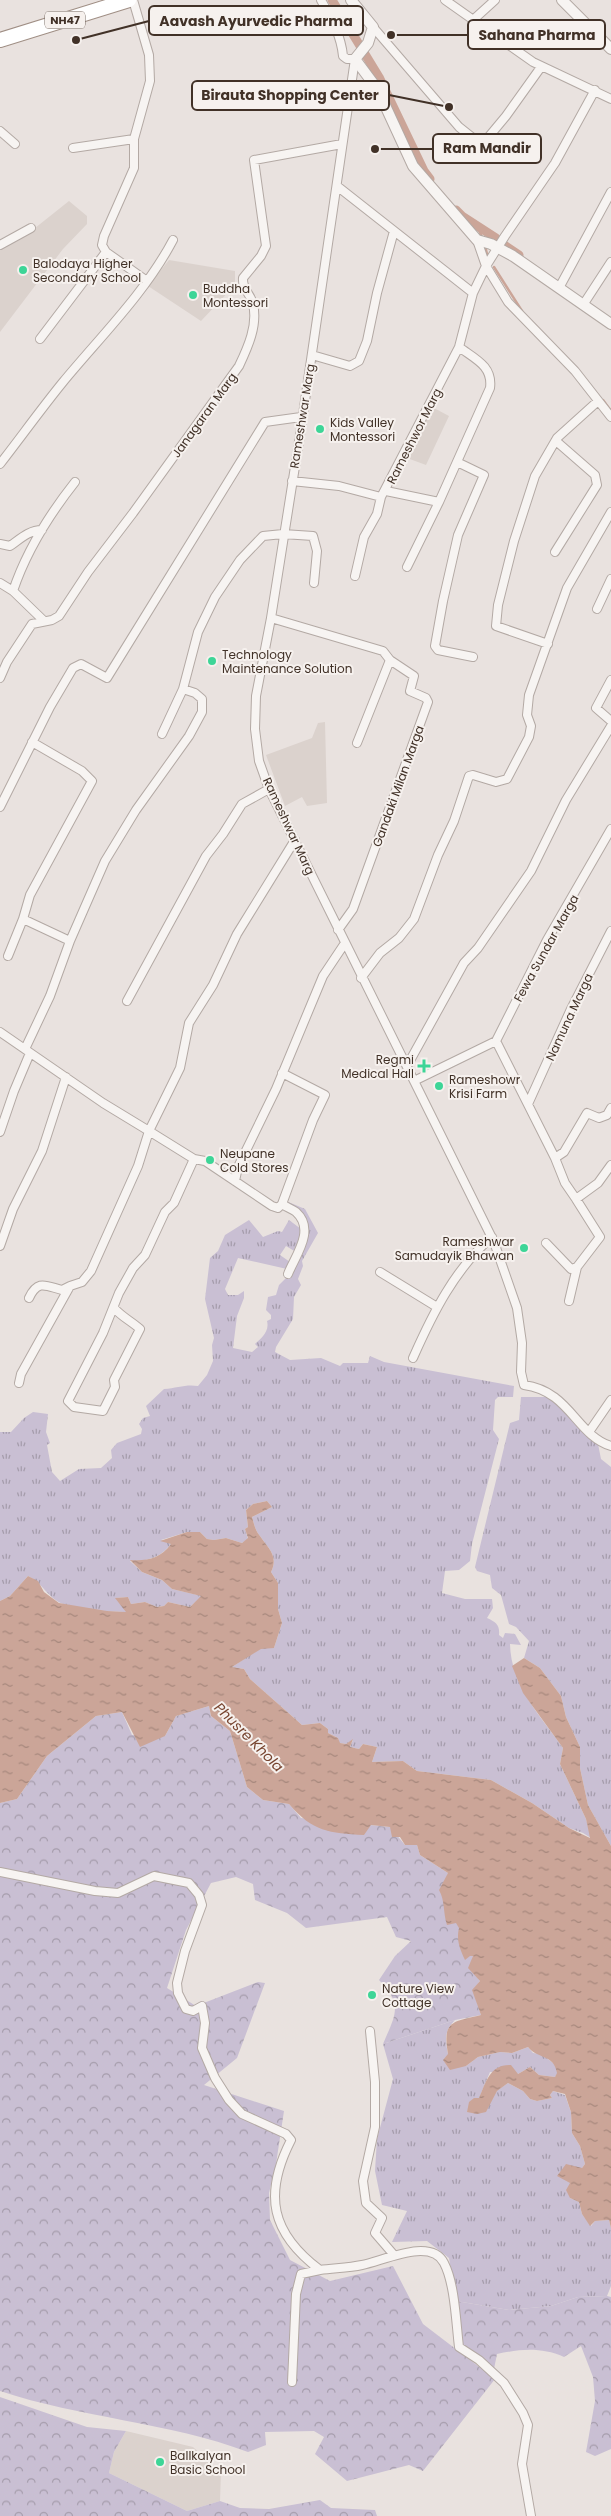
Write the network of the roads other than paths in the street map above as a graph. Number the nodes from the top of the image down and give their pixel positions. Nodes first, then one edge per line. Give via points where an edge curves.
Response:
1 (321, 0) edge
2 (351, 0) edge
3 (445, 0) edge
4 (495, 0) edge
5 (562, 0) edge
6 (125, 1) edge
7 (473, 20) junction
8 (373, 27) junction
9 (0, 40) edge
10 (611, 49) edge
11 (355, 58) junction
12 (540, 66) junction
13 (595, 90) junction
14 (611, 99) edge
15 (0, 131) edge
16 (134, 139) junction
17 (15, 144) dead end
18 (342, 144) junction
19 (481, 146) junction
20 (73, 148) dead end
21 (498, 158) dead end
22 (337, 186) junction
23 (611, 192) edge
24 (31, 228) dead end
25 (394, 231) junction
26 (173, 240) dead end
27 (478, 241) junction
28 (0, 245) edge
29 (494, 246) junction
30 (106, 252) junction
31 (611, 262) edge
32 (486, 266) junction
33 (146, 281) junction
34 (559, 288) junction
35 (473, 293) junction
36 (583, 305) junction
37 (611, 324) edge
38 (40, 339) dead end
39 (459, 347) junction
40 (312, 355) junction
41 (598, 401) junction
42 (302, 417) junction
43 (611, 417) edge
44 (556, 441) junction
45 (457, 462) junction
46 (0, 464) edge
47 (292, 481) junction
48 (74, 482) dead end
49 (384, 494) junction
50 (439, 502) junction
51 (611, 512) edge
52 (42, 530) junction
53 (284, 534) junction
54 (0, 544) edge
55 (554, 552) dead end
56 (407, 567) dead end
57 (356, 576) dead end
58 (611, 579) edge
59 (0, 582) edge
60 (314, 583) dead end
61 (13, 591) junction
62 (598, 609) dead end
63 (271, 618) junction
64 (43, 620) junction
65 (548, 644) junction
66 (473, 657) dead end
67 (390, 660) junction
68 (0, 678) edge
69 (611, 680) edge
70 (183, 689) junction
71 (611, 721) edge
72 (611, 726) edge
73 (162, 734) dead end
74 (32, 742) junction
75 (357, 743) dead end
76 (269, 789) junction
77 (0, 808) edge
78 (611, 829) edge
79 (296, 840) junction
80 (23, 919) junction
81 (338, 930) junction
82 (611, 931) edge
83 (70, 941) junction
84 (345, 943) junction
85 (8, 956) dead end
86 (361, 978) junction
87 (127, 1001) dead end
88 (0, 1032) edge
89 (496, 1041) junction
90 (27, 1051) junction
91 (407, 1066) junction
92 (282, 1073) junction
93 (66, 1077) junction
94 (414, 1081) junction
95 (528, 1104) junction
96 (611, 1108) edge
97 (149, 1131) junction
98 (0, 1132) edge
99 (555, 1158) junction
100 (194, 1159) junction
101 (611, 1165) edge
102 (235, 1181) junction
103 (576, 1199) junction
104 (282, 1204) junction
105 (492, 1237) junction
106 (546, 1243) dead end
107 (0, 1246) edge
108 (577, 1267) junction
109 (380, 1272) dead end
110 (288, 1274) dead end
111 (70, 1286) junction
112 (29, 1298) dead end
113 (569, 1300) dead end
114 (437, 1307) junction
115 (114, 1308) junction
116 (413, 1358) dead end
117 (18, 1383) dead end
118 (611, 1400) edge
119 (589, 1432) junction
120 (611, 1446) edge
121 (0, 1872) edge
122 (370, 2031) dead end
123 (394, 2255) junction
124 (320, 2270) junction
125 (292, 2382) dead end
126 (531, 2516) edge

1 - 11 street via 334,22 343,56
2 - 8 street
3 - 7 street
4 - 7 street
5 - 10 street
6 - 9 highway, NH47
6 - 16 street via 148,55 150,81
7 - 12 street
8 - 11 street via 368,43
8 - 19 street via 459,127
11 - 18 street, Rameshwar Marg
11 - 27 street via 378,90 413,166
12 - 13 street
12 - 19 street
13 - 14 street
13 - 29 street, Rameshwor Marg via 556,163
15 - 17 street
16 - 20 street
16 - 30 street via 134,168 104,236 102,245
18 - 22 street, Rameshwar Marg
18 - 64 street, Janagaran Marg via 254,160 266,246 243,278 254,313 250,340 239,366 59,616
19 - 21 street
22 - 25 street
22 - 40 street, Rameshwar Marg
23 - 34 street
24 - 28 street
25 - 35 street
25 - 40 street via 367,341 359,361 350,366
26 - 33 street
27 - 29 street
27 - 32 street
29 - 32 street, Rameshwor Marg
29 - 34 street
30 - 33 street
30 - 38 street
31 - 36 street
32 - 35 street, Rameshwor Marg
32 - 41 street via 508,302
33 - 46 street
34 - 36 street
35 - 39 street, Rameshwor Marg
36 - 37 street
39 - 45 street via 488,369 492,377
39 - 49 street, Rameshwor Marg
40 - 42 street, Rameshwar Marg
41 - 43 street
41 - 44 street
42 - 47 street, Rameshwar Marg
42 - 74 street via 265,422 107,678 81,664 73,668
44 - 55 street via 595,475 598,485
44 - 65 street via 535,476 514,541 495,624
45 - 50 street
45 - 66 street via 484,475 458,535 435,646 438,650
47 - 49 street, Rameshwor Marg
47 - 53 street, Rameshwar Marg
48 - 52 street
49 - 50 street
49 - 57 street via 364,537
50 - 56 street
51 - 65 street via 567,588
52 - 54 street via 25,535 10,546
52 - 61 street via 20,570
53 - 60 street via 307,534 316,540
53 - 63 street, Rameshwar Marg
53 - 70 street via 262,536 240,560 198,632
58 - 62 street
59 - 61 street
61 - 64 street
63 - 67 street, Gandaki Milan Marga via 372,647 383,651
63 - 76 street, Rameshwar Marg via 256,696 255,729
64 - 68 street, Janagaran Marg via 32,624
65 - 86 street via 529,694 527,715 531,726 528,737 506,780 496,782 469,776 454,822 414,918
67 - 75 street
67 - 81 street, Gandaki Milan Marga via 414,676 410,691 426,698 428,706 353,908
69 - 71 street via 596,708
70 - 73 street
70 - 83 street via 195,692 202,699 202,712 105,861
72 - 91 street via 566,800 531,871 464,963
74 - 77 street
74 - 80 street via 88,774 92,781 30,895
76 - 79 street, Rameshwar Marg
76 - 87 street via 242,804 206,856
78 - 89 street, Fewa Sundar Marga via 547,940
79 - 81 street, Rameshwar Marg
79 - 97 street via 237,934 213,985 189,1024 180,1068
80 - 83 street
80 - 85 street
81 - 84 street, Rameshwar Marg
82 - 95 street, Namuna Marga
83 - 90 street
84 - 86 street, Rameshwar Marg
84 - 92 street via 323,976
86 - 91 street, Rameshwar Marg
88 - 90 street
89 - 94 street
89 - 95 street
90 - 93 street
90 - 98 street
91 - 94 street, Rameshwar Marg
92 - 102 street via 238,1167
92 - 104 street via 324,1096
93 - 97 street
93 - 107 street via 42,1151 13,1209
94 - 105 street, Rameshwar Marg
95 - 99 street
96 - 99 street via 607,1115 599,1118 587,1113 564,1152
97 - 100 street
97 - 111 street via 138,1166 91,1270 82,1282
99 - 103 street
100 - 102 street via 205,1161
100 - 115 street via 183,1188 166,1212 145,1255 133,1268
101 - 103 street via 598,1183
102 - 104 street via 272,1206 278,1208
103 - 108 street via 600,1237
104 - 110 street via 297,1212 304,1230 304,1242
105 - 114 street via 475,1252
105 - 119 street, Rameshwar Marg via 517,1308 524,1385 536,1386 553,1395
106 - 108 street via 571,1269
108 - 113 street
109 - 114 street
111 - 112 street via 62,1290 39,1285
111 - 117 street
114 - 116 street
115 - 115 street via 68,1401 74,1407 103,1411 115,1387 114,1380 140,1330 132,1322 124,1320
118 - 119 street
119 - 120 street, Rameshwar Marg
121 - 124 street via 95,1892 118,1893 154,1876 189,1883 199,1895 202,1905 185,1951 177,1983 178,1993 186,2009 193,2011 202,2006 205,2023 202,2048 229,2100 242,2114 286,2134 291,2140 284,2153 275,2189 277,2215 281,2230 301,2256
122 - 123 street via 375,2127 363,2181 366,2203 382,2218 375,2233
123 - 124 street via 363,2265
123 - 126 street via 422,2250 436,2254 444,2262 459,2347 504,2383 528,2425 522,2464
124 - 125 street via 301,2274 296,2294

